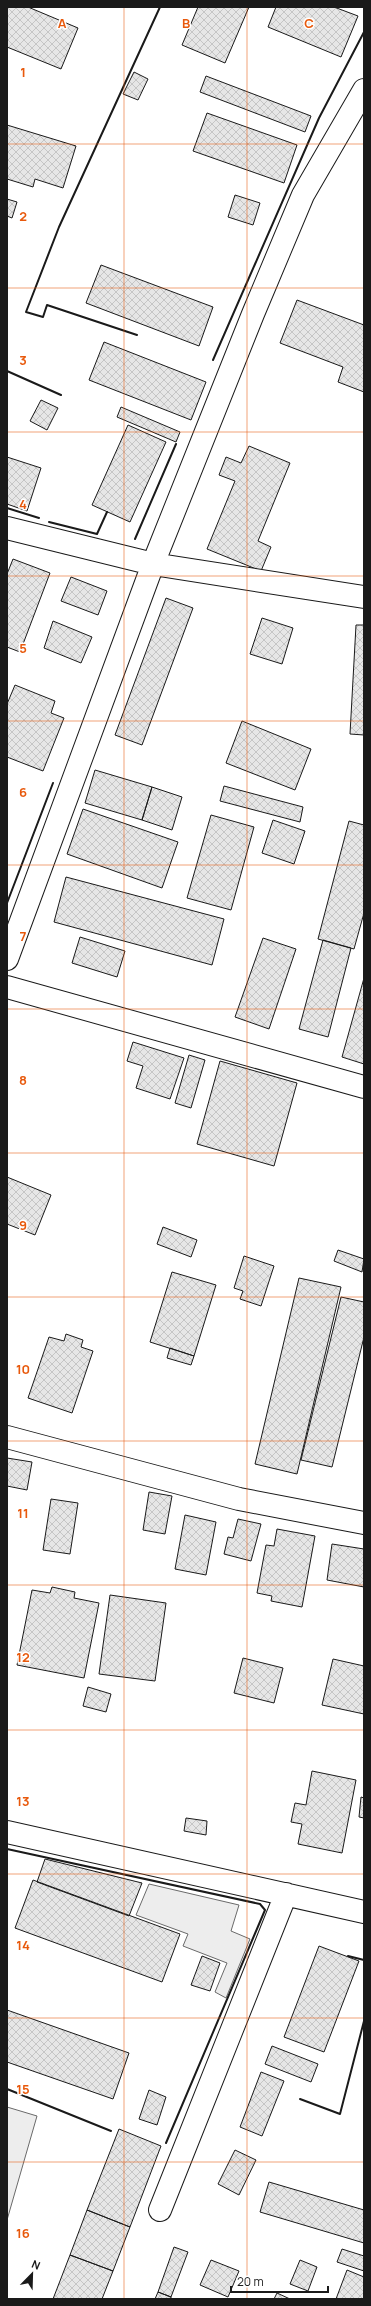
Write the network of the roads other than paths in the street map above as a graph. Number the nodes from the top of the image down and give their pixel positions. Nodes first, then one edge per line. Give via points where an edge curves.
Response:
1 (364, 90) edge
2 (7, 528) edge
3 (153, 564) junction
4 (364, 597) edge
5 (7, 958) edge
6 (7, 987) edge
7 (364, 1087) edge
8 (7, 1437) edge
9 (364, 1523) edge
10 (7, 1832) edge
11 (286, 1894) junction
12 (364, 1912) edge
13 (160, 2210) dead end

1 - 3 street via 303,195
2 - 3 street
3 - 4 street
3 - 5 street
6 - 7 street
8 - 9 street via 239,1499
10 - 11 street
11 - 12 street
11 - 13 street

